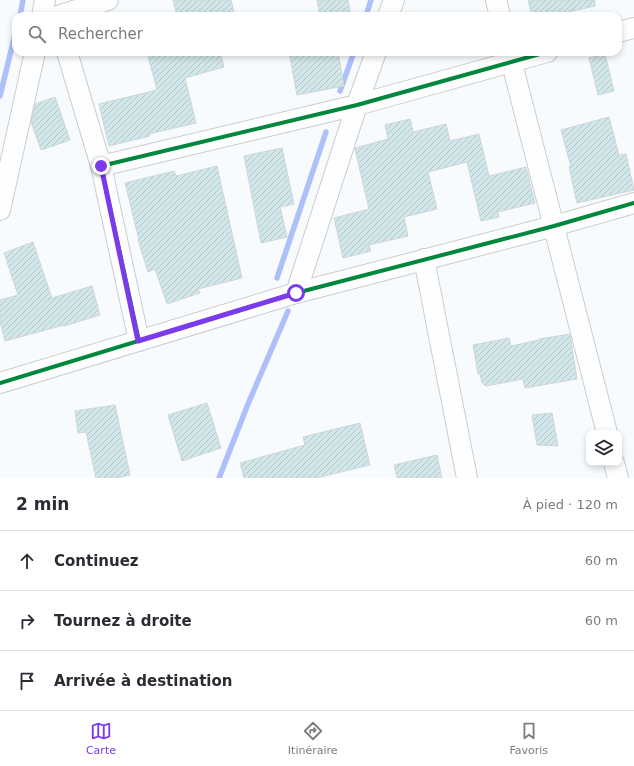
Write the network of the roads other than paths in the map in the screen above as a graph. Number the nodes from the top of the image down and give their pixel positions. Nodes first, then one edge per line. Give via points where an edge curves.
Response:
1 (45, 0) edge
2 (108, 0) edge
3 (394, 0) edge
4 (496, 0) edge
5 (43, 12) edge
6 (70, 12) edge
7 (390, 12) edge
8 (499, 12) edge
9 (634, 28) edge
10 (622, 31) edge
11 (34, 56) edge
12 (68, 56) edge
13 (375, 56) edge
14 (511, 57) edge
15 (357, 105) junction
16 (101, 166) junction
17 (634, 203) edge
18 (0, 210) edge
19 (554, 226) junction
20 (424, 259) junction
21 (296, 293) junction
22 (138, 341) junction
23 (0, 383) edge
24 (606, 430) edge
25 (615, 466) edge
26 (467, 478) edge
27 (618, 478) edge

1 - 5 street
2 - 6 street
3 - 7 street
4 - 8 street
9 - 10 street
11 - 18 street
12 - 16 street
13 - 15 street
14 - 15 street
14 - 19 street
15 - 16 street
15 - 21 street
16 - 22 street
17 - 19 street
19 - 20 street
19 - 24 street
20 - 21 street
20 - 26 street
21 - 22 street
22 - 23 street
25 - 27 street

